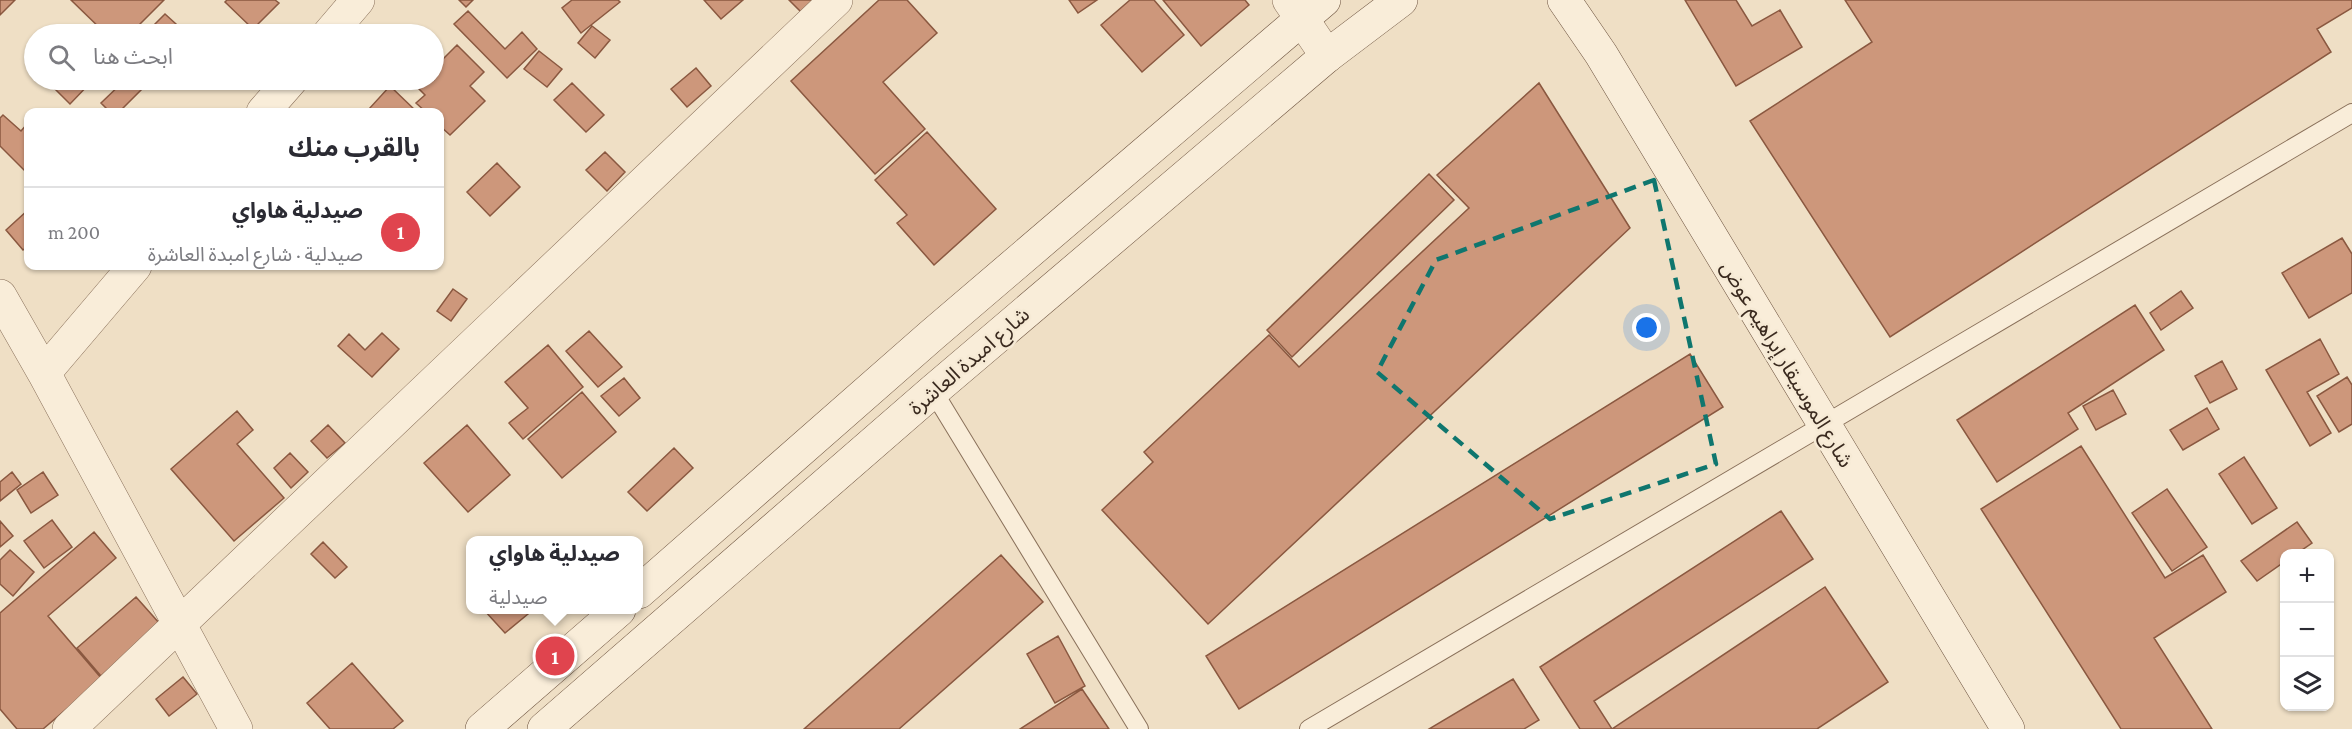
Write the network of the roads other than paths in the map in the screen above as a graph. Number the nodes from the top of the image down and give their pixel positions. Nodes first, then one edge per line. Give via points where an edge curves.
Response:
1 (358, 0) edge
2 (836, 0) edge
3 (1401, 0) edge
4 (1564, 0) edge
5 (1305, 6) edge
6 (338, 24) edge
7 (1327, 56) junction
8 (282, 90) edge
9 (266, 108) edge
10 (2352, 113) edge
11 (132, 270) edge
12 (0, 296) edge
13 (44, 373) junction
14 (933, 391) junction
15 (1824, 424) junction
16 (643, 588) edge
17 (613, 614) edge
18 (180, 625) junction
19 (69, 729) edge
20 (236, 729) edge
21 (482, 729) edge
22 (544, 729) edge
23 (1139, 729) edge
24 (1309, 729) edge
25 (2008, 729) edge

1 - 6 street
2 - 18 street
3 - 7 street, شارع امبدة العاشرة
4 - 15 street, شارع الموسيقار إبراهيم عوض via 1601,54
5 - 7 street
5 - 16 street, شارع امبدة العاشرة
7 - 14 street, شارع امبدة العاشرة
8 - 9 street
10 - 15 lane
11 - 13 street
12 - 13 street
13 - 18 street
14 - 22 street, شارع امبدة العاشرة
14 - 23 lane
15 - 24 lane
15 - 25 street, شارع الموسيقار إبراهيم عوض
17 - 21 street
18 - 19 street
18 - 20 street

